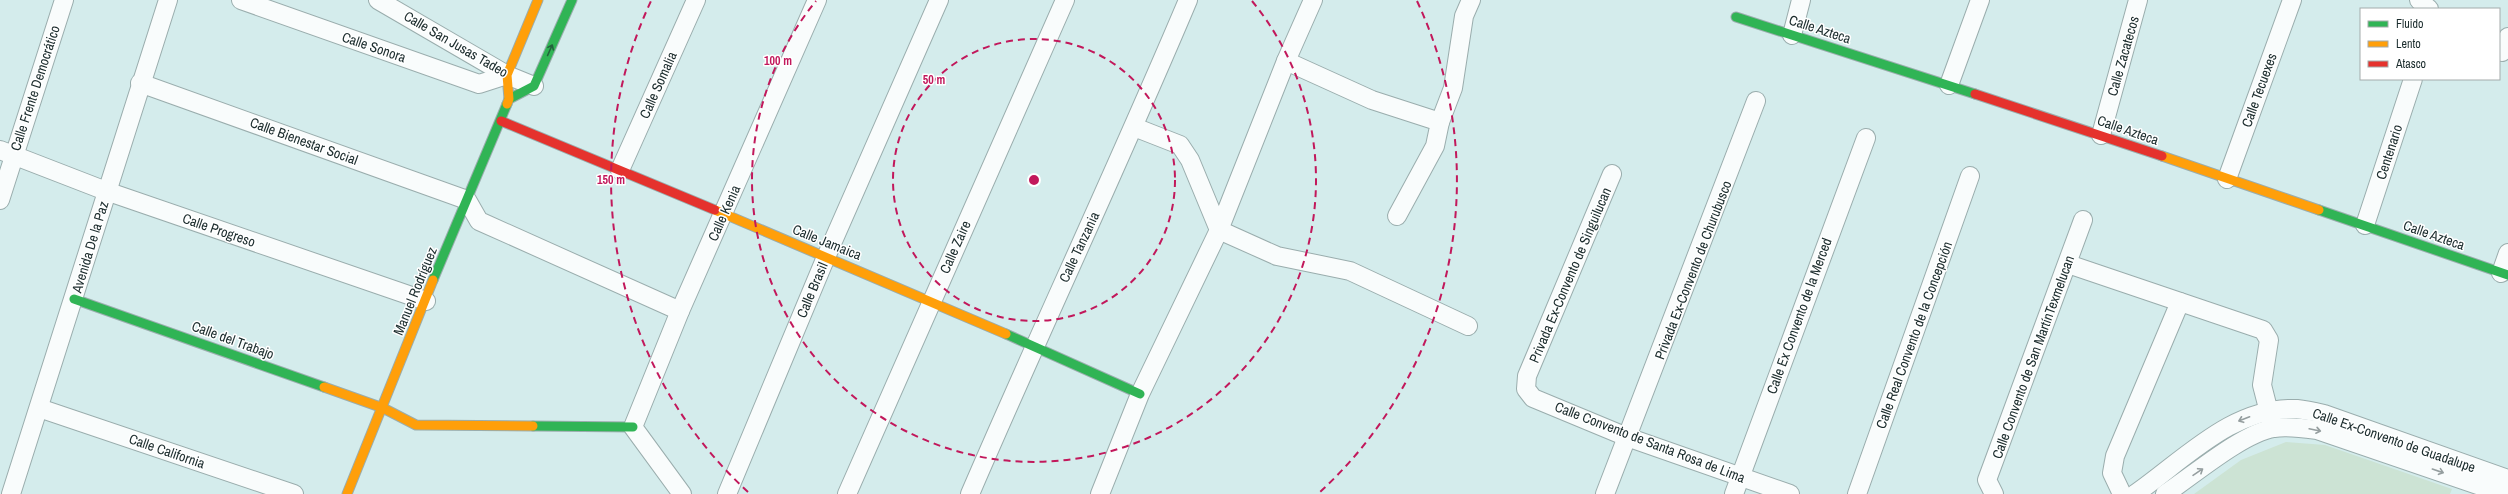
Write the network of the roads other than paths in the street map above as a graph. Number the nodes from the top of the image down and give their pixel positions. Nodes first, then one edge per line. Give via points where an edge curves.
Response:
1 (64, 0) edge
2 (168, 0) edge
3 (241, 0) edge
4 (378, 0) edge
5 (538, 0) edge
6 (572, 0) edge
7 (696, 0) edge
8 (817, 0) edge
9 (938, 0) edge
10 (1065, 0) edge
11 (1188, 0) edge
12 (1313, 0) edge
13 (1471, 0) edge
14 (1801, 0) edge
15 (1980, 0) edge
16 (2138, 0) edge
17 (2292, 0) edge
18 (2419, 0) edge
19 (2428, 8) edge
20 (1736, 17) dead end
21 (1792, 35) junction
22 (1286, 60) junction
23 (506, 75) junction
24 (2413, 80) edge
25 (140, 83) junction
26 (1949, 85) junction
27 (534, 86) junction
28 (509, 99) junction
29 (1756, 101) dead end
30 (501, 121) junction
31 (1440, 122) junction
32 (1134, 127) junction
33 (2100, 135) junction
34 (1866, 138) dead end
35 (7, 152) edge
36 (620, 170) junction
37 (1612, 174) dead end
38 (1970, 176) dead end
39 (2228, 179) junction
40 (106, 191) junction
41 (0, 200) edge
42 (467, 200) junction
43 (723, 215) junction
44 (1397, 216) dead end
45 (2083, 220) dead end
46 (2364, 225) junction
47 (1219, 230) junction
48 (2508, 253) edge
49 (826, 257) junction
50 (2068, 264) junction
51 (2505, 274) edge
52 (74, 299) junction
53 (931, 300) junction
54 (426, 301) junction
55 (2180, 302) junction
56 (680, 311) junction
57 (1468, 326) dead end
58 (1034, 346) junction
59 (1527, 376) joint
60 (1140, 394) junction
61 (39, 408) junction
62 (383, 408) junction
63 (2271, 420) junction
64 (633, 427) junction
65 (1627, 437) junction
66 (1740, 477) junction
67 (2508, 479) edge
68 (11, 494) edge
69 (294, 494) edge
70 (347, 494) edge
71 (682, 494) edge
72 (727, 494) edge
73 (847, 494) edge
74 (970, 494) edge
75 (1100, 494) edge
76 (1605, 494) edge
77 (1734, 494) edge
78 (1790, 494) edge
79 (1857, 494) edge
80 (1994, 494) edge
81 (2122, 494) edge
82 (2135, 494) edge
83 (2165, 494) edge
84 (2504, 494) edge

1 - 35 street, Calle Frente Democrático
2 - 25 street, Avenida De la Paz
3 - 23 street, Calle Sonora via 479,84
4 - 23 street, Calle San Jusas Tadeo
5 - 23 street
27 -> 6 street
7 - 36 street, Calle Somalia
8 - 43 street, Calle Kenia
9 - 49 street, Calle Brasil
10 - 53 street, Calle Zaire
11 - 32 street, Calle Tanzania
12 - 22 street
13 - 31 street via 1464,16 1453,88
14 - 21 street
15 - 26 street
16 - 33 street, Calle Zacatecos
17 - 39 street, Calle Tecuexes
18 - 19 street
20 - 21 street, Calle Azteca
21 - 26 street, Calle Azteca
22 - 31 street via 1372,100
22 - 47 street
23 - 27 street, Calle San Jusas Tadeo
23 - 28 street, Manuel Rodríguez
24 - 46 street, Centenario
25 - 40 street, Avenida De la Paz
25 - 42 street, Calle Bienestar Social
26 - 33 street, Calle Azteca
27 - 28 street
28 - 30 street, Manuel Rodríguez
29 - 65 street, Privada Ex-Convento de Churubusco
30 - 36 street, Calle Jamaica
30 - 42 street, Manuel Rodríguez
31 - 44 street via 1435,146
32 - 47 street via 1180,146 1190,160
32 - 58 street, Calle Tanzania
33 - 39 street, Calle Azteca
34 - 66 street, Calle Ex Convento de la Merced
35 - 40 street, Calle Progreso
35 - 41 street, Calle Frente Democrático
36 - 43 street, Calle Jamaica
37 - 59 street, Privada Ex-Convento de Singuilucan
38 - 79 street, Calle Real Convento de la Concepción
39 - 46 street, Calle Azteca
40 - 52 street, Avenida De la Paz
40 - 54 street, Calle Progreso
42 - 54 street, Manuel Rodríguez
42 - 56 street via 479,221
43 - 49 street, Calle Jamaica
43 - 56 street, Calle Kenia
45 - 50 street, Calle Convento de San MartínTexmelucan
46 - 51 street, Calle Azteca
47 - 57 street via 1277,256 1350,271
47 - 60 street
48 - 51 street
49 - 53 street, Calle Jamaica
49 - 72 street, Calle Brasil
50 - 55 street
50 - 80 street, Calle Convento de San MartínTexmelucan via 1987,480
52 - 61 street, Avenida De la Paz
52 - 62 street, Calle del Trabajo
53 - 58 street, Calle Jamaica
53 - 73 street, Calle Zaire
54 - 62 street, Manuel Rodríguez
55 - 63 street via 2263,330 2269,340 2262,386
55 - 81 street via 2115,456 2112,473
56 - 64 street, Calle Kenia
58 - 60 street, Calle Jamaica
58 - 74 street, Calle Tanzania
59 - 65 street, Calle Convento de Santa Rosa de Lima via 1526,389 1533,398
60 - 75 street
61 - 68 street, Avenida De la Paz
61 - 69 street, Calle California
62 - 64 street, Calle del Trabajo via 416,426
62 - 70 street, Manuel Rodríguez
63 - 67 street, Calle Ex-Convento de Guadalupe via 2298,409 2324,414
63 -> 82 street, Calle Ex-Convento de Guadalupe via 2234,423
83 -> 63 street, Calle Ex-Convento de Guadalupe
63 -> 84 street, Calle Ex-Convento de Guadalupe via 2317,430
64 - 71 street
65 - 66 street, Calle Convento de Santa Rosa de Lima
65 - 76 street, Privada Ex-Convento de Churubusco
66 - 77 street, Calle Ex Convento de la Merced
66 - 78 street, Calle Convento de Santa Rosa de Lima

